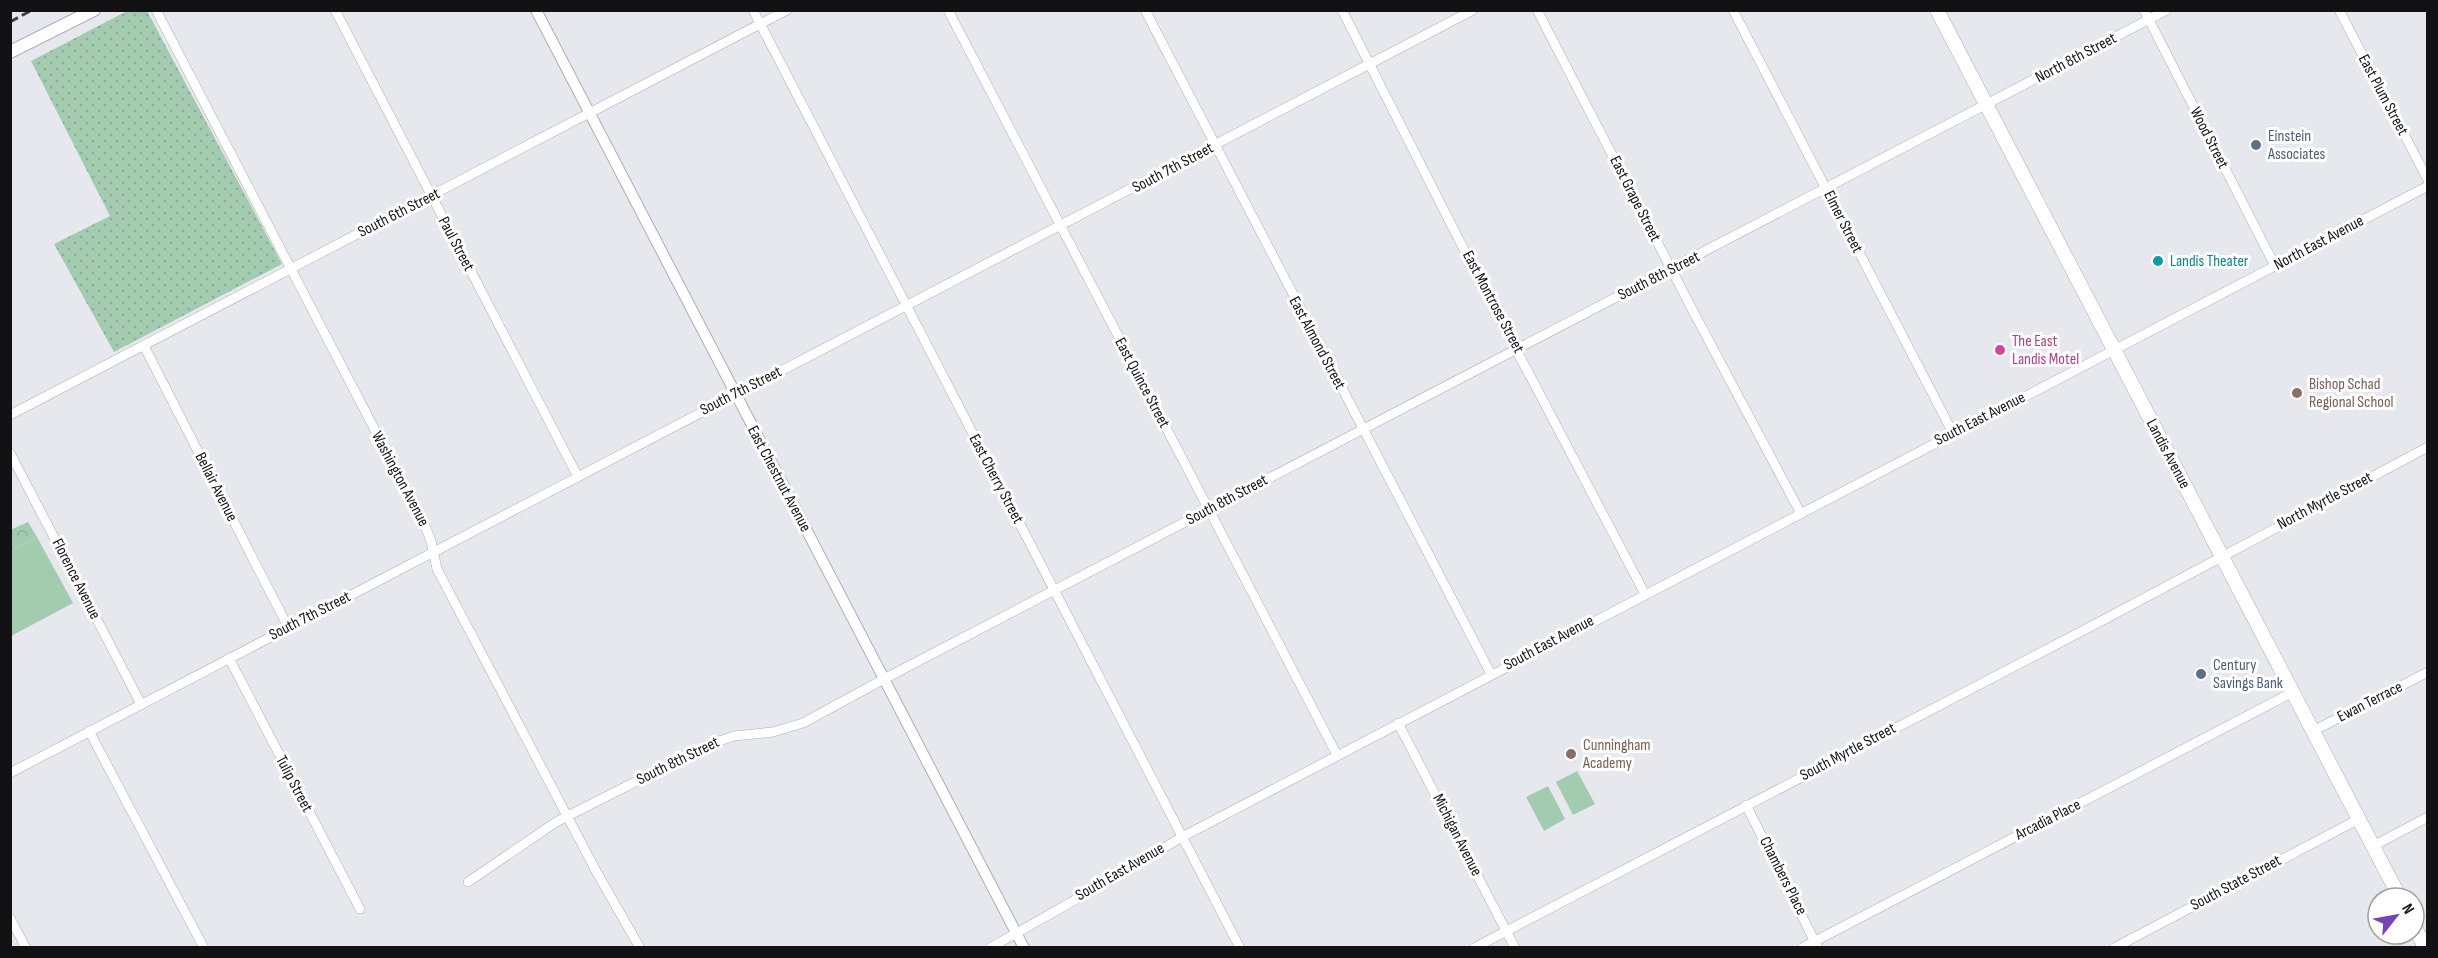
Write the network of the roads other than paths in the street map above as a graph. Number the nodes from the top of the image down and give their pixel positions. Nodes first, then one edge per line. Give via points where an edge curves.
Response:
1 (94, 10) edge
2 (156, 10) edge
3 (335, 10) edge
4 (536, 10) edge
5 (753, 10) edge
6 (787, 10) edge
7 (948, 10) edge
8 (1145, 10) edge
9 (1342, 10) edge
10 (1473, 10) edge
11 (1538, 10) edge
12 (1733, 10) edge
13 (1937, 10) edge
14 (2144, 10) edge
15 (2167, 10) edge
16 (2339, 10) edge
17 (2149, 20) junction
18 (760, 24) junction
19 (10, 52) edge
20 (1370, 65) junction
21 (1986, 105) junction
22 (589, 112) junction
23 (1215, 146) junction
24 (2427, 180) edge
25 (2427, 186) edge
26 (1826, 188) junction
27 (431, 196) junction
28 (1060, 227) junction
29 (2275, 266) junction
30 (290, 269) junction
31 (1671, 269) junction
32 (906, 307) junction
33 (144, 346) junction
34 (1517, 349) junction
35 (2115, 350) junction
36 (735, 394) junction
37 (10, 415) edge
38 (1363, 429) junction
39 (1953, 433) junction
40 (2427, 447) edge
41 (10, 453) edge
42 (578, 477) junction
43 (1208, 510) junction
44 (1800, 514) junction
45 (434, 552) junction
46 (2222, 557) junction
47 (1054, 591) junction
48 (1645, 594) junction
49 (288, 627) junction
50 (229, 658) junction
51 (2427, 672) edge
52 (1491, 674) junction
53 (884, 679) junction
54 (2293, 692) junction
55 (141, 704) junction
56 (1398, 723) junction
57 (89, 731) junction
58 (2313, 731) junction
59 (1337, 755) junction
60 (10, 773) edge
61 (1746, 806) junction
62 (567, 817) junction
63 (2427, 817) edge
64 (2359, 819) junction
65 (1182, 837) junction
66 (2373, 846) junction
67 (468, 882) dead end
68 (2394, 886) edge
69 (360, 909) dead end
70 (10, 918) edge
71 (1506, 931) junction
72 (1016, 932) junction
73 (1817, 944) edge
74 (26, 948) edge
75 (204, 948) edge
76 (640, 948) edge
77 (990, 948) edge
78 (1024, 948) edge
79 (1240, 948) edge
80 (1474, 948) edge
81 (1515, 948) edge
82 (1802, 948) edge
83 (2114, 948) edge

1 - 19 main road
2 - 30 street, Washington Avenue
3 - 27 street, Paul Street
4 - 22 street, East Chestnut Avenue
5 - 18 street, East Cherry Street
6 - 18 street, South 6th Street
7 - 28 street, East Quince Street
8 - 23 street, East Almond Street
9 - 20 street, East Montrose Street
10 - 20 street, South 7th Street
11 - 31 street, East Grape Street
12 - 26 street, Elmer Street
13 - 21 main road, Landis Avenue
14 - 17 street, Wood Street
15 - 17 street, North 8th Street
16 - 24 street, East Plum Street
17 - 21 street, North 8th Street
17 - 29 street, Wood Street
18 - 22 street, South 6th Street
18 - 32 street, East Cherry Street
20 - 23 street, South 7th Street
20 - 34 street, East Montrose Street
21 - 26 street, South 8th Street
21 - 35 main road, Landis Avenue
22 - 27 street, South 6th Street
22 - 36 street, East Chestnut Avenue
23 - 28 street, South 7th Street
23 - 38 street, East Almond Street
25 - 29 street, North East Avenue
26 - 31 street, South 8th Street
26 - 39 street, Elmer Street
27 - 30 street, South 6th Street
27 - 42 street, Paul Street
28 - 32 street, South 7th Street
28 - 43 street, East Quince Street
29 - 35 street, North East Avenue
30 - 33 street, South 6th Street
30 - 45 street, Washington Avenue
31 - 34 street, South 8th Street
31 - 44 street, East Grape Street
32 - 36 street, South 7th Street
32 - 47 street, East Cherry Street
33 - 37 street, South 6th Street
33 - 49 street, Bellair Avenue
34 - 38 street, South 8th Street
34 - 48 street, East Montrose Street
35 - 39 street, South East Avenue
35 - 46 main road, Landis Avenue
36 - 42 street, South 7th Street
36 - 53 street, East Chestnut Avenue
38 - 43 street, South 8th Street
38 - 52 street, East Almond Street
39 - 44 street, South East Avenue
40 - 46 street, North Myrtle Street
41 - 55 street, Florence Avenue
42 - 45 street, South 7th Street
43 - 47 street, South 8th Street
43 - 59 street, East Quince Street
44 - 48 street, South East Avenue
45 - 49 street, South 7th Street
45 - 62 street, Washington Avenue via 438,569
46 - 54 main road, Landis Avenue
46 - 61 street, South Myrtle Street
47 - 53 street, South 8th Street
47 - 65 street, East Cherry Street
48 - 52 street, South East Avenue
49 - 50 street, South 7th Street
50 - 55 street, South 7th Street
50 - 69 street, Tulip Street
51 - 58 street, Ewan Terrace
52 - 56 street, South East Avenue
53 - 62 street, South 8th Street via 803,723 710,744
53 - 72 street, East Chestnut Avenue
54 - 58 main road, Landis Avenue
54 - 73 street, Arcadia Place
55 - 57 street, South 7th Street
56 - 59 street, South East Avenue
56 - 71 street, Michigan Avenue
57 - 60 street, South 7th Street
57 - 75 street
58 - 64 main road, Landis Avenue
59 - 65 street, South East Avenue
61 - 71 street, South Myrtle Street
61 - 73 street, Chambers Place
62 - 67 street, South 8th Street
62 - 76 street, Washington Avenue
63 - 66 street
64 - 66 main road, Landis Avenue
64 - 83 street, South State Street
65 - 72 street, South East Avenue
65 - 79 street, East Cherry Street
66 - 68 main road, Landis Avenue
70 - 74 street
71 - 80 street, South Myrtle Street
71 - 81 street, Michigan Avenue
72 - 77 street, South East Avenue
72 - 78 street, East Chestnut Avenue
73 - 82 street, Arcadia Place

